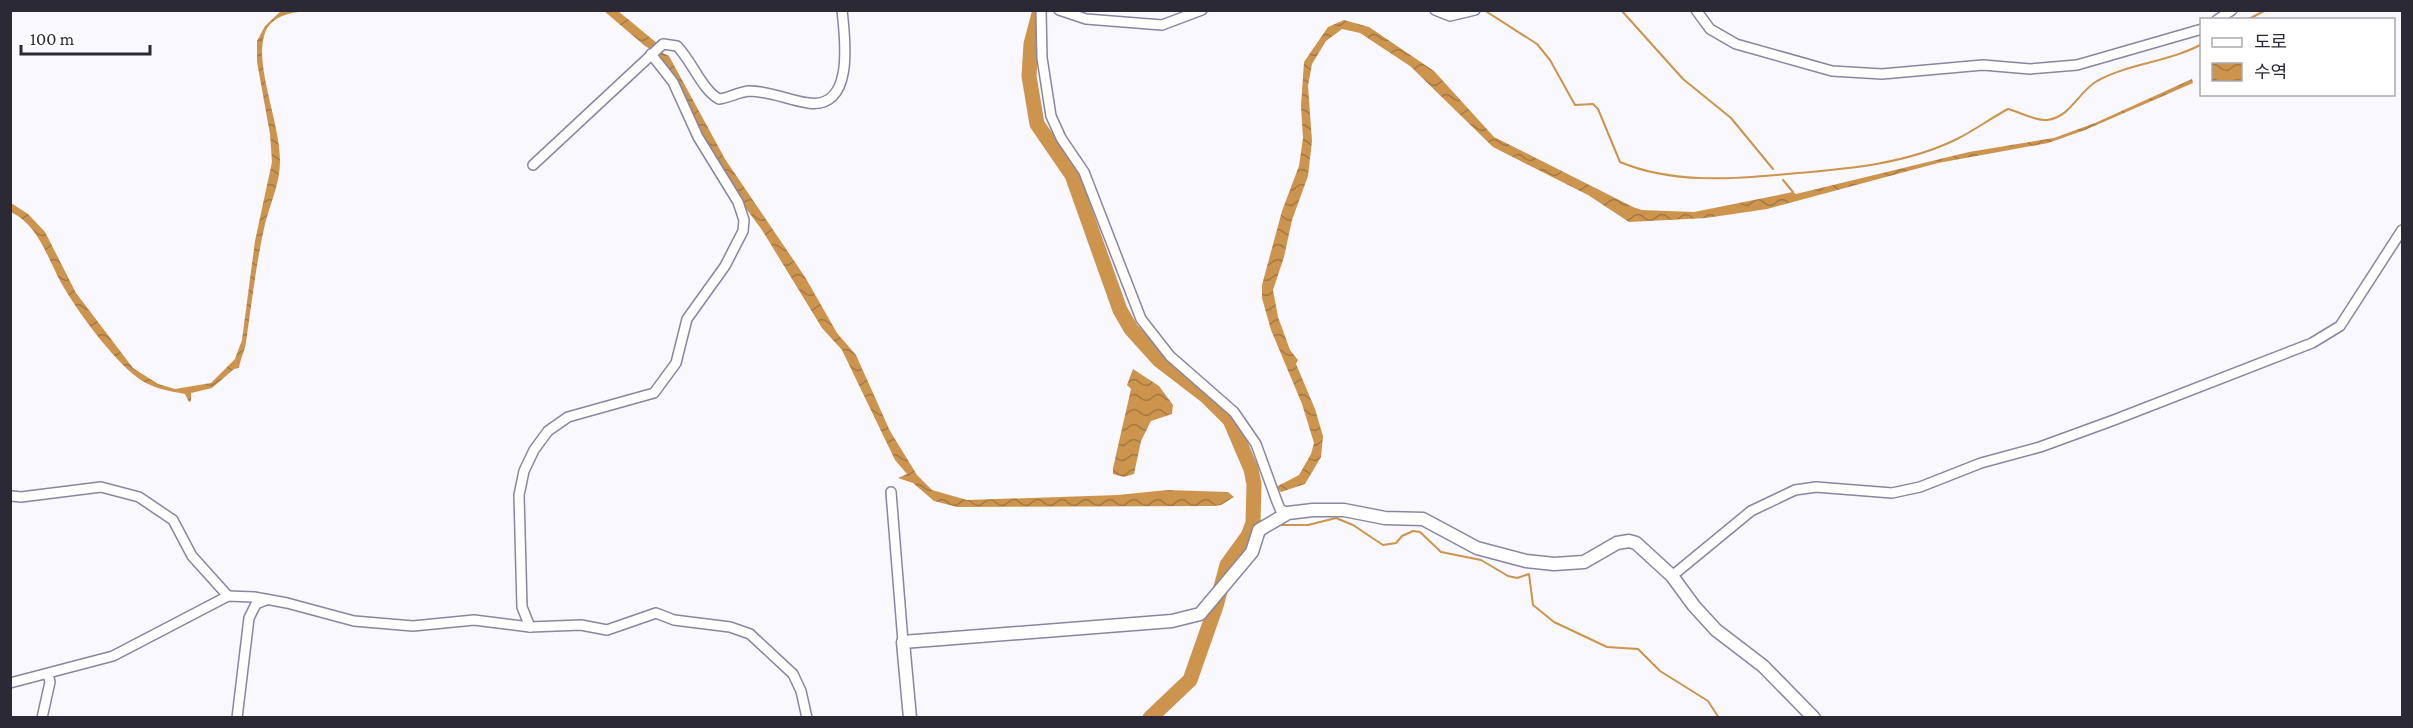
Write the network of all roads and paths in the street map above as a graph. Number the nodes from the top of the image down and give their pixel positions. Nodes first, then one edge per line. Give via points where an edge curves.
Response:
1 (842, 10) edge
2 (1041, 10) edge
3 (1059, 10) edge
4 (1202, 10) edge
5 (1435, 10) edge
6 (1475, 10) edge
7 (1696, 10) edge
8 (2200, 30) edge
9 (651, 54) junction
10 (533, 165) dead end
11 (2403, 230) edge
12 (891, 492) dead end
13 (12, 496) edge
14 (1288, 513) junction
15 (1672, 576) junction
16 (228, 596) junction
17 (268, 600) junction
18 (530, 627) junction
19 (903, 642) junction
20 (48, 674) junction
21 (10, 683) edge
22 (42, 717) edge
23 (237, 717) edge
24 (807, 717) edge
25 (910, 717) edge
26 (1814, 717) edge

1 - 9 street via 844,70 833,96 820,103 758,92 718,99 706,89 692,62 677,46 663,44
2 - 14 street via 1042,58 1051,116 1084,172 1141,319 1170,356 1233,412 1257,444 1280,509
3 - 4 street via 1086,19 1162,25
5 - 6 street via 1450,16
7 - 8 street via 1710,29 1736,44 1832,71 1881,74 1983,66 2030,69 2077,65
9 - 10 street
9 - 18 street via 673,82 698,137 738,202 743,231 725,266 687,319 675,363 654,393 568,417 548,431 534,450 520,481 518,502 522,607
11 - 15 street via 2340,326 2312,344 2040,447 1981,463 1920,487 1892,493 1816,487 1796,490 1751,511
12 - 19 street
13 - 16 street via 101,487 139,497 172,520 192,556
14 - 15 street via 1332,509 1385,518 1423,519 1477,548 1554,564 1584,562 1610,545 1629,541 1642,546
14 - 19 street via 1259,530 1252,552 1200,614 1172,621
15 - 26 street via 1716,630 1763,666
16 - 17 street
16 - 20 street via 113,656
17 - 18 street via 354,621 389,625 428,626 474,620
17 - 23 street via 256,604 249,618
18 - 24 street via 607,630 656,613 674,620 730,627 750,634 793,674
19 - 25 street
20 - 21 street
20 - 22 street via 50,682

